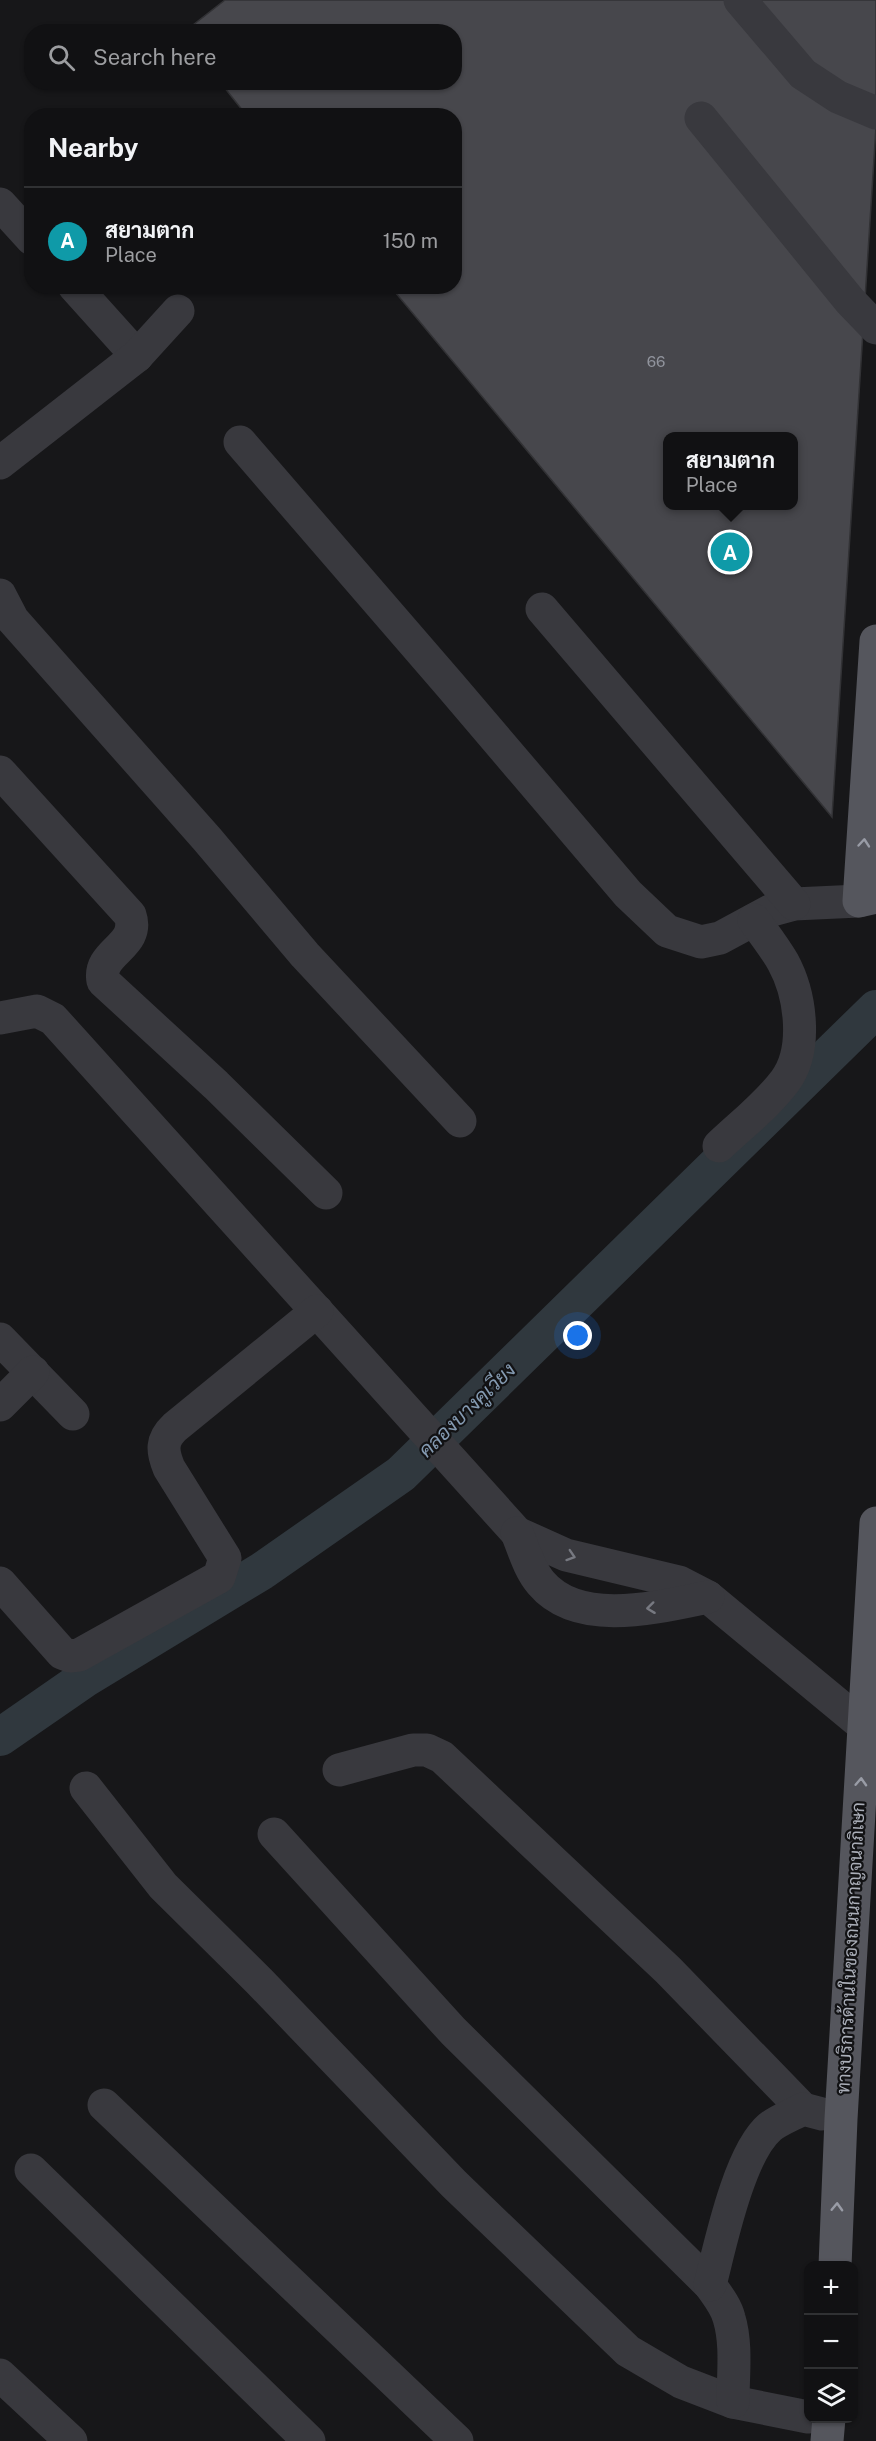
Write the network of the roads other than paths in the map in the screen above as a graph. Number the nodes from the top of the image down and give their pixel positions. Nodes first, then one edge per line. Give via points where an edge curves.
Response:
1 (740, 0) edge
2 (876, 113) edge
3 (701, 118) dead end
4 (0, 204) edge
5 (24, 230) edge
6 (81, 294) edge
7 (178, 311) dead end
8 (876, 328) edge
9 (137, 356) junction
10 (240, 442) dead end
11 (0, 463) edge
12 (542, 609) dead end
13 (4, 615) edge
14 (876, 641) edge
15 (0, 772) edge
16 (868, 899) edge
17 (794, 904) junction
18 (754, 920) junction
19 (0, 1018) edge
20 (460, 1121) dead end
21 (719, 1146) dead end
22 (326, 1193) dead end
23 (316, 1311) junction
24 (0, 1339) edge
25 (33, 1372) junction
26 (0, 1405) edge
27 (74, 1414) dead end
28 (876, 1523) edge
29 (517, 1533) junction
30 (0, 1583) edge
31 (708, 1597) junction
32 (864, 1726) junction
33 (339, 1770) dead end
34 (86, 1788) dead end
35 (274, 1834) dead end
36 (104, 2105) dead end
37 (802, 2109) junction
38 (841, 2119) junction
39 (31, 2170) dead end
40 (835, 2261) edge
41 (710, 2285) junction
42 (0, 2375) edge
43 (733, 2402) junction
44 (823, 2428) edge
45 (71, 2441) edge
46 (309, 2441) edge
47 (457, 2441) edge

1 - 2 street via 803,74 838,97
3 - 8 street
4 - 5 street
6 - 9 street
7 - 9 street
9 - 11 street
10 - 18 street via 653,919 667,931 701,942 720,938
12 - 17 street
13 - 20 street via 207,839 305,955
16 -> 14 main road
15 - 22 street via 130,915 132,934 103,966 103,981
16 - 17 street
17 - 18 street
18 - 21 street via 784,964 795,995 800,1024 798,1052 786,1080
19 - 23 street via 37,1011 53,1019
23 - 29 street
23 - 30 street via 175,1426 163,1441 169,1468 225,1558 219,1577 70,1656 62,1653
24 - 25 street
25 - 26 street
25 - 27 street
28 - 32 main road, ทางบริการด้านในของถนนกาญจนาภิเษก
29 -> 31 street via 566,1555 679,1582
31 -> 29 street via 646,1609 582,1608 541,1584
31 - 32 street
38 -> 32 main road, ทางบริการด้านในของถนนกาญจนาภิเษก
33 - 37 street via 413,1750 427,1750 442,1757 668,1970
34 - 43 street via 163,1886 454,2184 628,2351 681,2382
35 - 41 street via 453,2031
36 - 47 street
37 - 38 street
37 - 41 street via 770,2127 757,2143 742,2174
40 -> 38 main road, ทางบริการด้านในของถนนกาญจนาภิเษก
39 - 46 street
41 - 43 street via 729,2318
42 - 45 street
43 - 44 street

